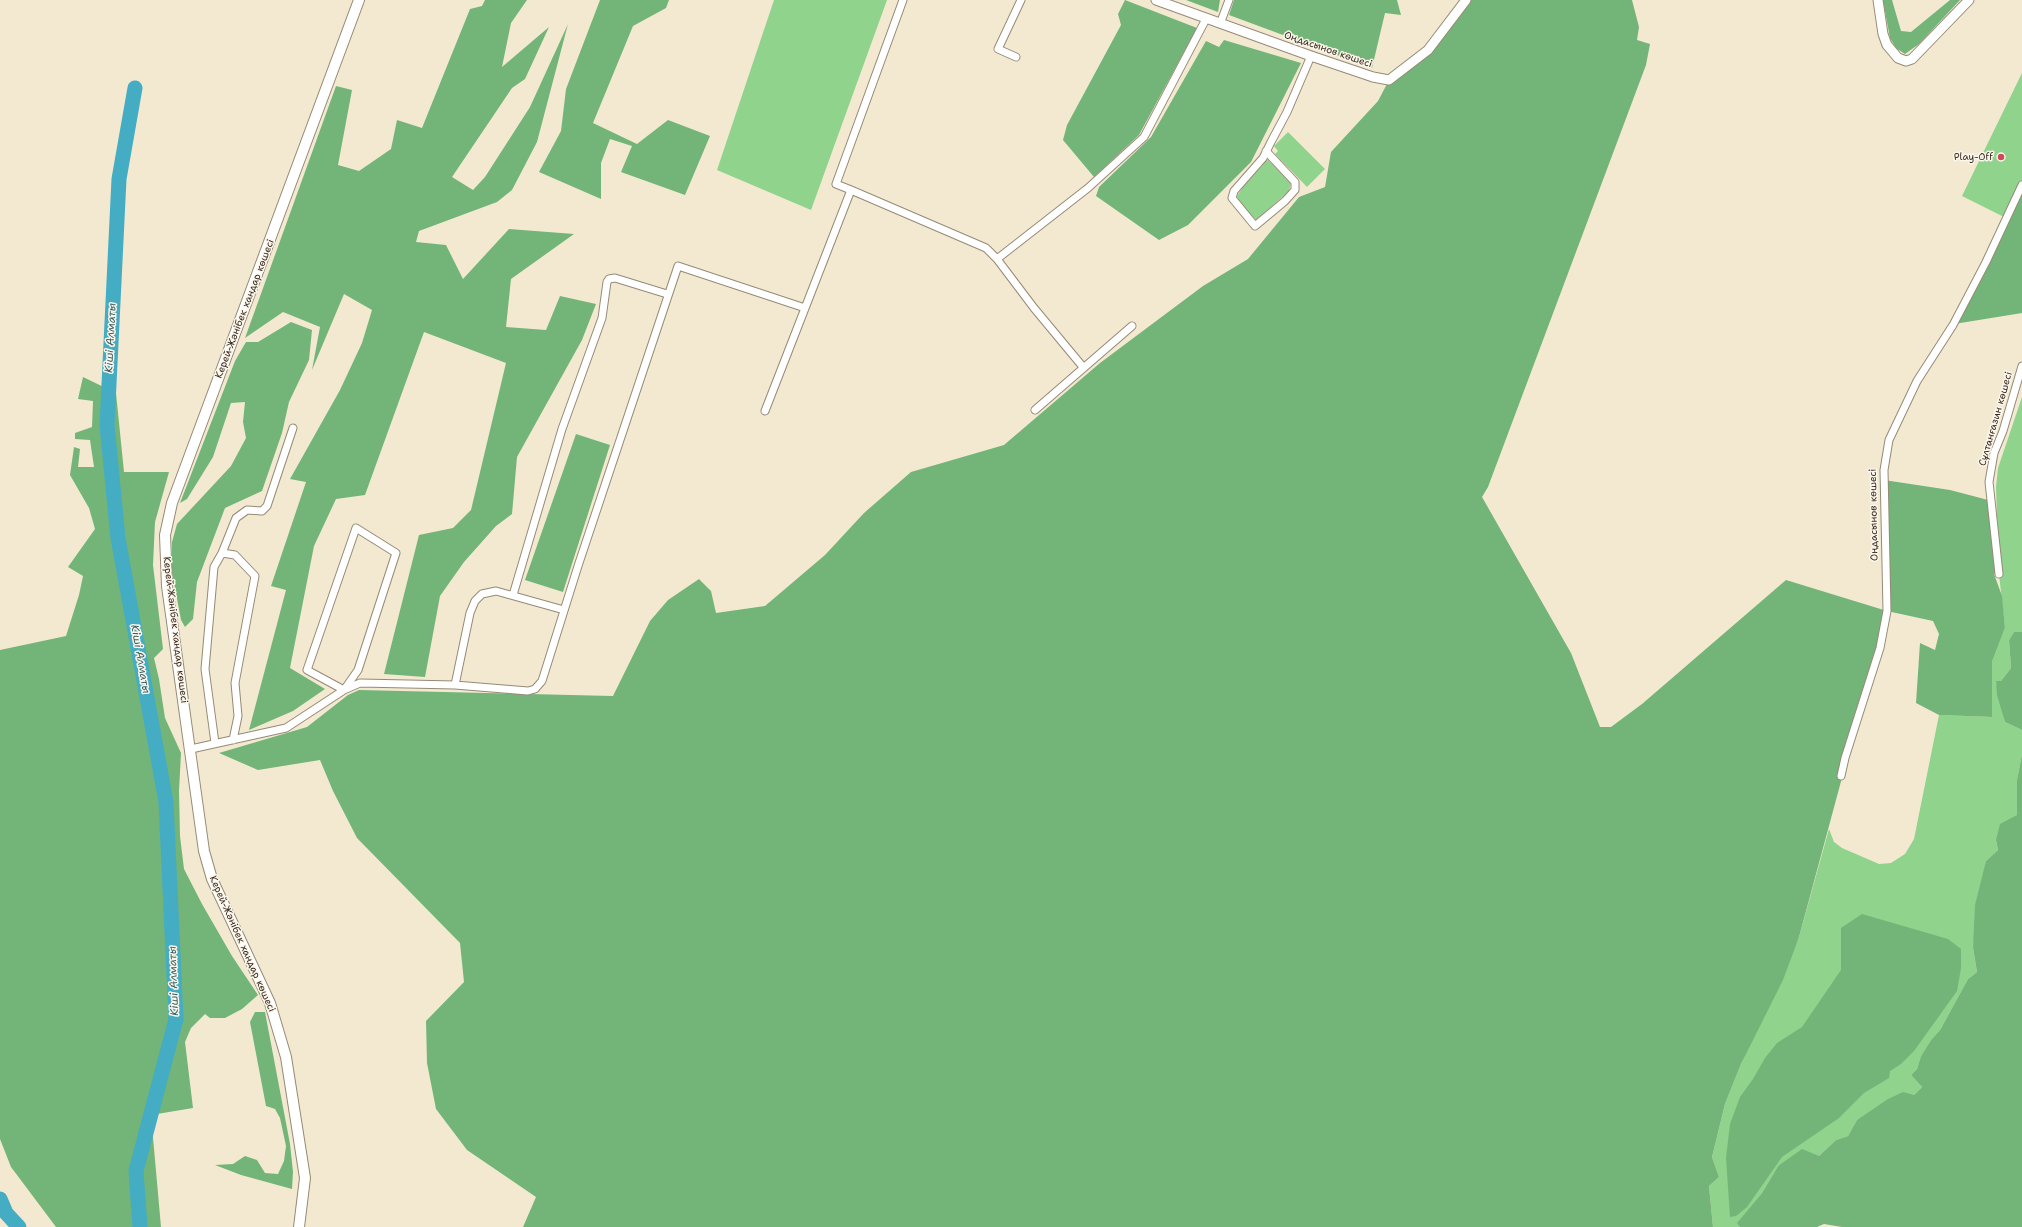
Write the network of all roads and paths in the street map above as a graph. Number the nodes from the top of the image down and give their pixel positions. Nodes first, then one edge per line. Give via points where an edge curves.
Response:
1 (359, 0) edge
2 (903, 0) edge
3 (1021, 0) edge
4 (1156, 0) edge
5 (1229, 0) edge
6 (1466, 0) edge
7 (1878, 0) edge
8 (1969, 0) edge
9 (1206, 19) junction
10 (1220, 24) junction
11 (1311, 56) junction
12 (1016, 57) dead end
13 (1266, 151) junction
14 (2022, 185) edge
15 (851, 190) junction
16 (997, 259) junction
17 (668, 294) junction
18 (805, 308) junction
19 (1132, 326) dead end
20 (2022, 366) edge
21 (1083, 367) junction
22 (1035, 410) dead end
23 (765, 411) dead end
24 (293, 428) dead end
25 (222, 553) junction
26 (1999, 574) dead end
27 (513, 595) junction
28 (564, 610) junction
29 (455, 685) junction
30 (344, 690) junction
31 (233, 740) junction
32 (215, 744) junction
33 (191, 749) junction
34 (1841, 776) dead end
35 (299, 1227) edge

1 - 33 main road, Керей-Жәнібек хандар көшесі via 172,503 165,535 165,562
2 - 15 street via 836,184
3 - 12 street via 998,49
4 - 9 street, Оңдасынов көшесі
5 - 10 street
6 - 11 street, Оңдасынов көшесі via 1428,50 1390,80 1373,77
7 - 8 street via 1882,34 1887,45 1898,58 1906,61 1912,58
9 - 10 street, Оңдасынов көшесі
9 - 16 street via 1144,137 1088,188
10 - 11 street, Оңдасынов көшесі
11 - 13 street via 1287,112
13 - 13 street via 1263,158 1234,191 1232,198 1255,226 1295,190 1295,182
14 - 34 street, Оңдасынов көшесі via 1982,269 1953,324 1917,381 1888,440 1884,470 1887,611 1880,648
15 - 16 street via 986,248
15 - 18 street
16 - 21 street
17 - 18 street via 678,266
17 - 27 street via 615,278 607,282 602,318 562,429
17 - 28 street
18 - 23 street
19 - 21 street
20 - 26 street, Сұлтанғазин көшесі via 2003,432 1994,453 1989,482
21 - 22 street
24 - 25 street via 267,506 262,511 247,510 236,518
25 - 31 street via 235,555 255,576 235,683 238,716
25 - 32 street via 214,567 205,669
27 - 28 street
27 - 29 street via 496,591 482,594 475,601 470,612
28 - 29 street via 542,681 536,689 511,691
29 - 30 street via 360,683
30 - 30 street via 358,670 396,553 356,528 307,670
30 - 31 street via 286,728
31 - 32 street
32 - 33 street
33 - 35 main road, Керей-Жәнібек хандар көшесі via 204,851 212,879 270,1003 286,1057 305,1178

